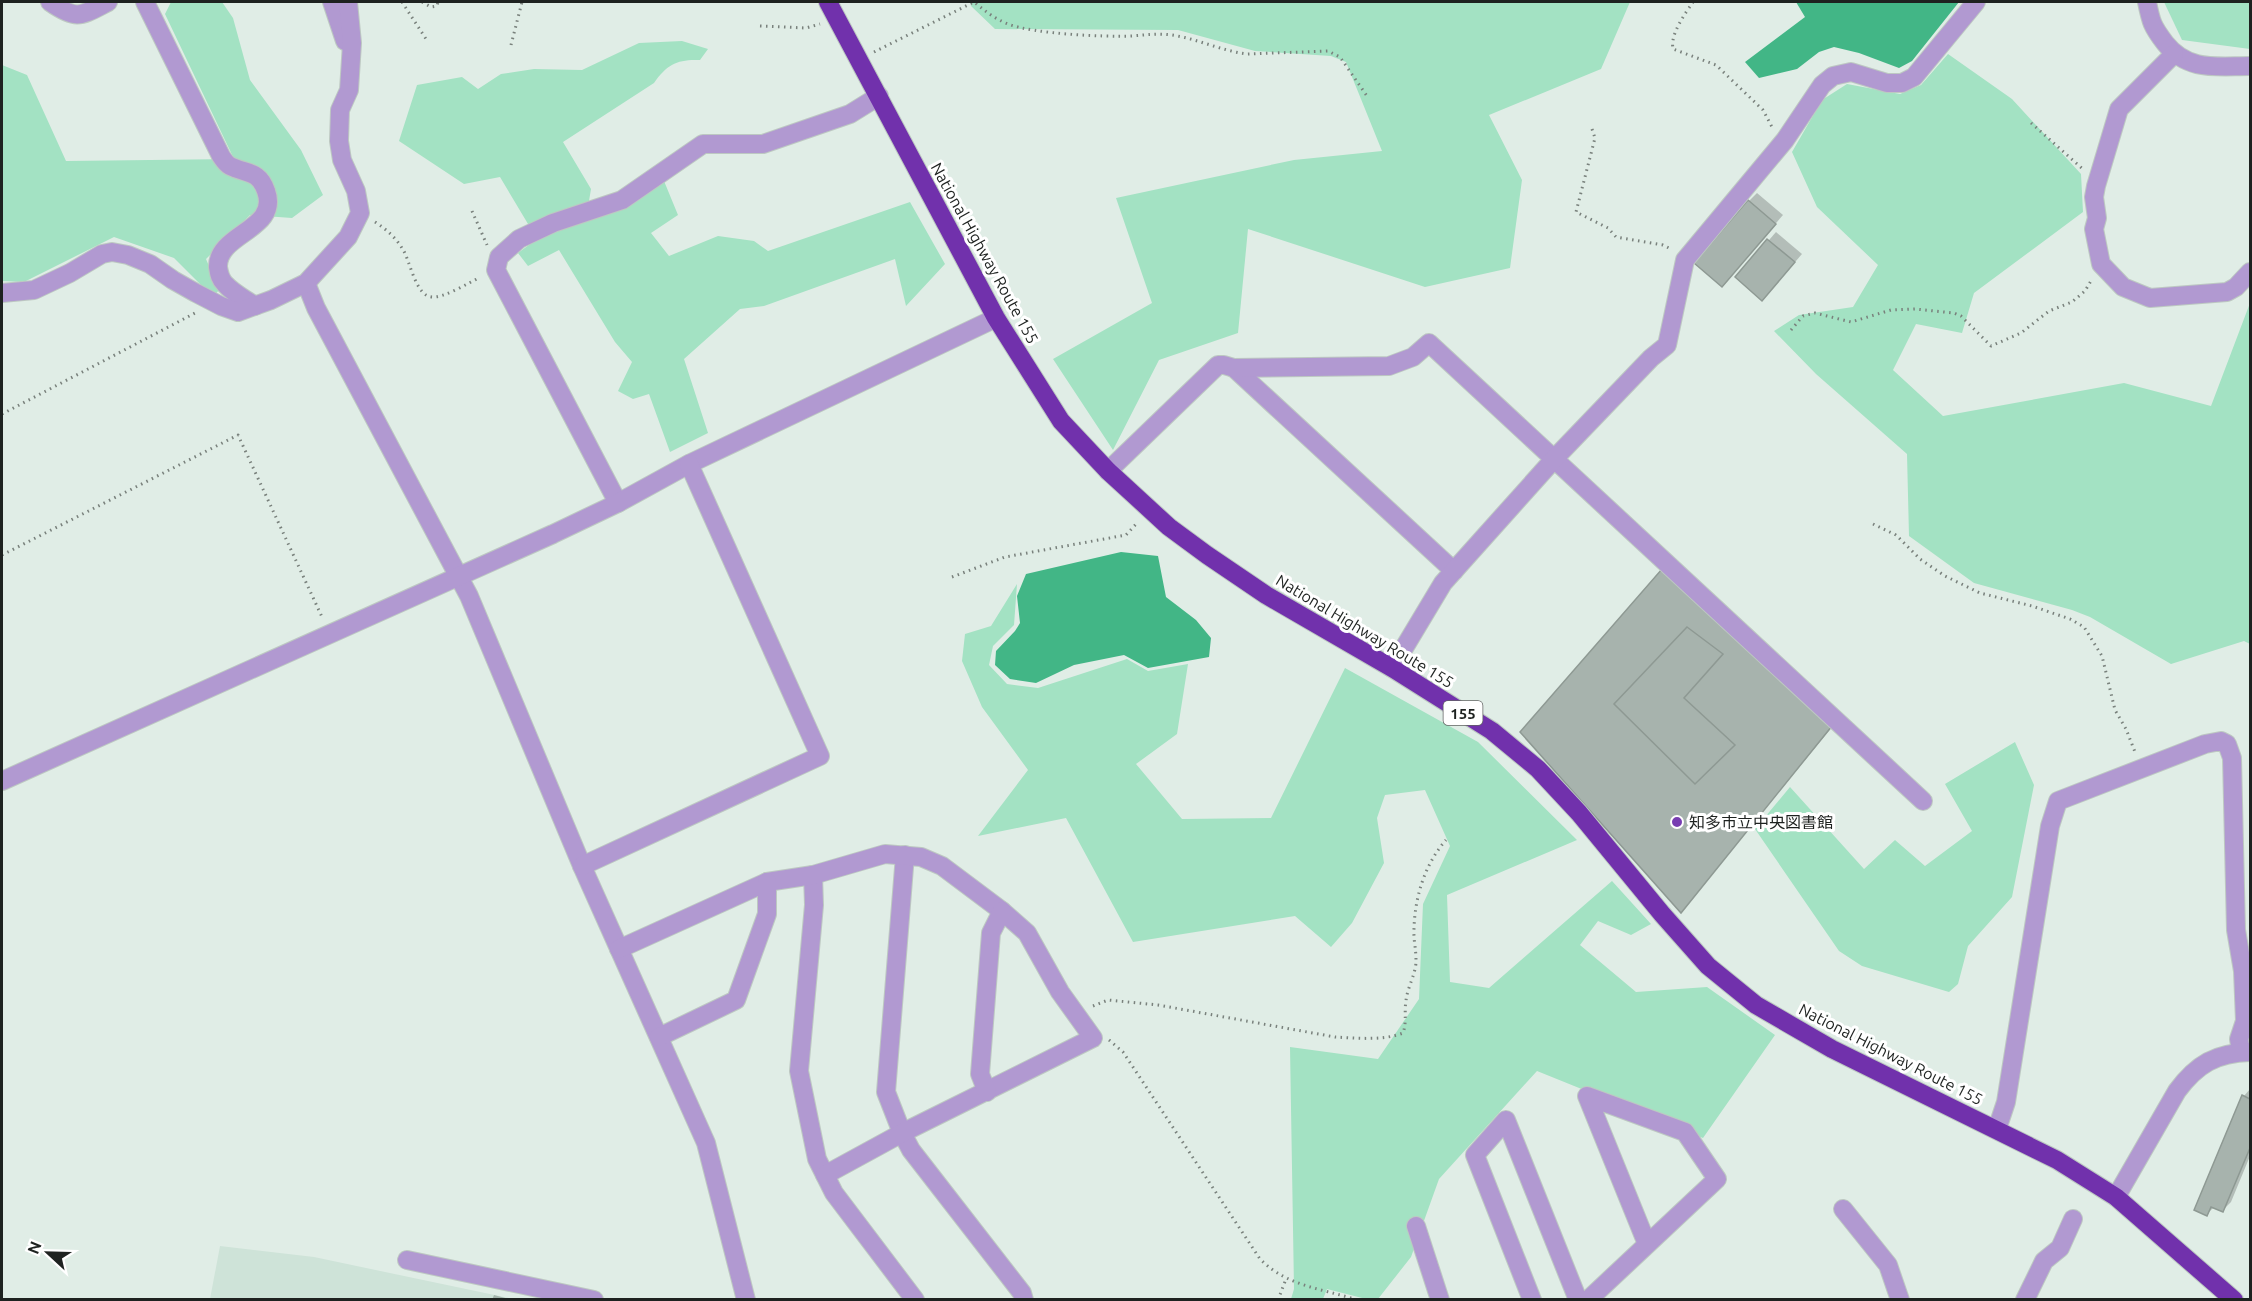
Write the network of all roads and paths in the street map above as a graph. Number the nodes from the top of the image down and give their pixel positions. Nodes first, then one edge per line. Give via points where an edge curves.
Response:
1 (50, 2) edge
2 (108, 2) edge
3 (145, 2) edge
4 (332, 2) edge
5 (348, 2) edge
6 (402, 2) edge
7 (422, 2) edge
8 (438, 2) edge
9 (522, 2) edge
10 (1693, 2) edge
11 (1976, 2) edge
12 (2147, 2) edge
13 (832, 8) edge
14 (760, 26) dead end
15 (428, 42) dead end
16 (511, 45) dead end
17 (351, 54) junction
18 (2174, 54) junction
19 (859, 59) junction
20 (2250, 66) edge
21 (879, 96) junction
22 (1367, 96) dead end
23 (2031, 123) dead end
24 (1592, 129) dead end
25 (1785, 140) junction
26 (2098, 177) junction
27 (472, 211) dead end
28 (360, 213) junction
29 (1685, 260) junction
30 (2101, 264) junction
31 (496, 270) junction
32 (2250, 272) edge
33 (306, 283) junction
34 (2, 293) edge
35 (211, 301) junction
36 (255, 306) junction
37 (996, 318) junction
38 (1791, 330) dead end
39 (1234, 368) junction
40 (2, 414) edge
41 (1555, 458) junction
42 (689, 464) junction
43 (1108, 471) junction
44 (618, 503) junction
45 (1150, 510) junction
46 (1873, 524) dead end
47 (2, 555) edge
48 (1454, 571) junction
49 (458, 576) junction
50 (952, 577) dead end
51 (332, 635) junction
52 (1392, 668) junction
53 (2141, 768) junction
54 (2, 781) edge
55 (1923, 801) dead end
56 (1446, 840) dead end
57 (905, 855) junction
58 (582, 866) junction
59 (813, 875) junction
60 (767, 882) junction
61 (1002, 911) junction
62 (619, 949) junction
63 (1076, 1017) junction
64 (659, 1037) junction
65 (1093, 1038) junction
66 (2246, 1052) edge
67 (987, 1092) junction
68 (1997, 1129) junction
69 (902, 1133) junction
70 (825, 1175) junction
71 (2116, 1197) junction
72 (1843, 1209) dead end
73 (2073, 1219) dead end
74 (1416, 1226) dead end
75 (1647, 1244) junction
76 (407, 1260) dead end
77 (1286, 1279) junction
78 (594, 1299) edge
79 (746, 1299) edge
80 (915, 1299) edge
81 (1024, 1299) edge
82 (1278, 1299) edge
83 (1357, 1299) edge
84 (1440, 1299) edge
85 (1532, 1299) edge
86 (1578, 1299) edge
87 (1588, 1299) edge
88 (1900, 1299) edge
89 (2025, 1299) edge
90 (2234, 1299) edge

1 - 2 street via 74,15 82,15
3 - 36 street via 221,156 229,165 257,176 267,193 266,211 260,220 225,247 218,262 223,283
4 - 17 street
5 - 17 street
6 - 15 path
7 - 8 path via 431,7
9 - 16 path
10 - 25 path via 1678,27 1673,49 1716,65 1763,110 1775,133
11 - 25 street via 1914,77 1902,83 1887,83 1851,72 1833,76 1809,101
12 - 18 street via 2152,26
13 - 14 path via 806,28
13 - 19 highway, National Highway Route 155 / 155
17 - 28 street via 349,90 340,110 339,141
18 - 20 street via 2191,64
18 - 26 street via 2120,110
19 - 21 highway, National Highway Route 155 / 155
19 - 22 path via 974,2 995,18 1027,29 1173,35 1247,54 1328,51 1340,57
21 - 31 street via 850,114 763,144 703,144 622,200 519,239 499,257
21 - 37 highway, National Highway Route 155 / 155
23 - 26 path via 2085,171
24 - 29 path via 1595,138 1576,212 1617,237 1663,245
25 - 29 street
26 - 30 street via 2094,230
27 - 31 path
28 - 31 path via 386,229 402,247 417,285 427,296 443,295
28 - 33 street via 348,237
29 - 41 street via 1667,345
30 - 32 street via 2122,287 2150,298 2227,292
30 - 38 path via 2079,297 2042,315 2021,333 1991,346 1961,316 1916,309 1892,310 1851,322 1815,313 1803,316
31 - 44 street
33 - 36 street
33 - 49 street
34 - 35 street via 34,290 112,252 150,264
35 - 36 street via 238,312
35 - 40 path via 208,307
37 - 42 street
37 - 43 highway, National Highway Route 155 / 155 via 1061,421
39 - 41 street via 1389,366 1413,357 1429,343
39 - 43 street via 1218,365
39 - 48 street
41 - 48 street
41 - 55 street
42 - 44 street
42 - 58 street via 820,756
43 - 45 highway, National Highway Route 155 / 155
44 - 49 street
45 - 50 path via 1126,535 1005,557
45 - 52 highway, National Highway Route 155 / 155 via 1266,595
46 - 53 path via 1896,535 1920,559 1954,581 2084,627 2102,656 2115,710
47 - 51 path via 238,435
48 - 52 street
49 - 51 street
49 - 58 street
51 - 54 street
52 - 68 highway, National Highway Route 155 / 155 via 1492,731 1538,769 1708,966 1756,1005 1832,1049
53 - 66 street via 2205,744 2227,744 2232,758 2236,930 2243,971 2245,1021 2239,1039
53 - 68 street via 2064,797 2054,809 2006,1101
56 - 63 path via 1429,863 1416,904 1416,963 1405,1002 1403,1032 1397,1035 1359,1038 1316,1034 1158,1005 1108,1000
57 - 59 street via 885,854
57 - 61 street via 942,866
57 - 69 street via 886,1092
58 - 62 street
59 - 60 street
59 - 70 street via 814,905 799,1071 817,1159
60 - 62 street
60 - 64 street via 767,914 736,1000
61 - 63 street via 1027,933
61 - 67 street via 991,933 980,1074
62 - 64 street
63 - 65 street
64 - 79 street via 712,1160
65 - 67 street
65 - 77 path via 1105,1037 1123,1052 1260,1259
66 - 71 street via 2212,1059 2188,1077
67 - 69 street
68 - 71 highway, National Highway Route 155 / 155
69 - 70 street
69 - 81 street
70 - 80 street
71 - 90 highway, National Highway Route 155 / 155
72 - 88 street via 1888,1265
73 - 89 street via 2060,1248 2044,1261
74 - 84 street
75 - 75 street via 1717,1179 1685,1132 1587,1096
75 - 87 street
76 - 78 street
77 - 82 path
77 - 83 path
85 - 86 street via 1475,1155 1506,1120

